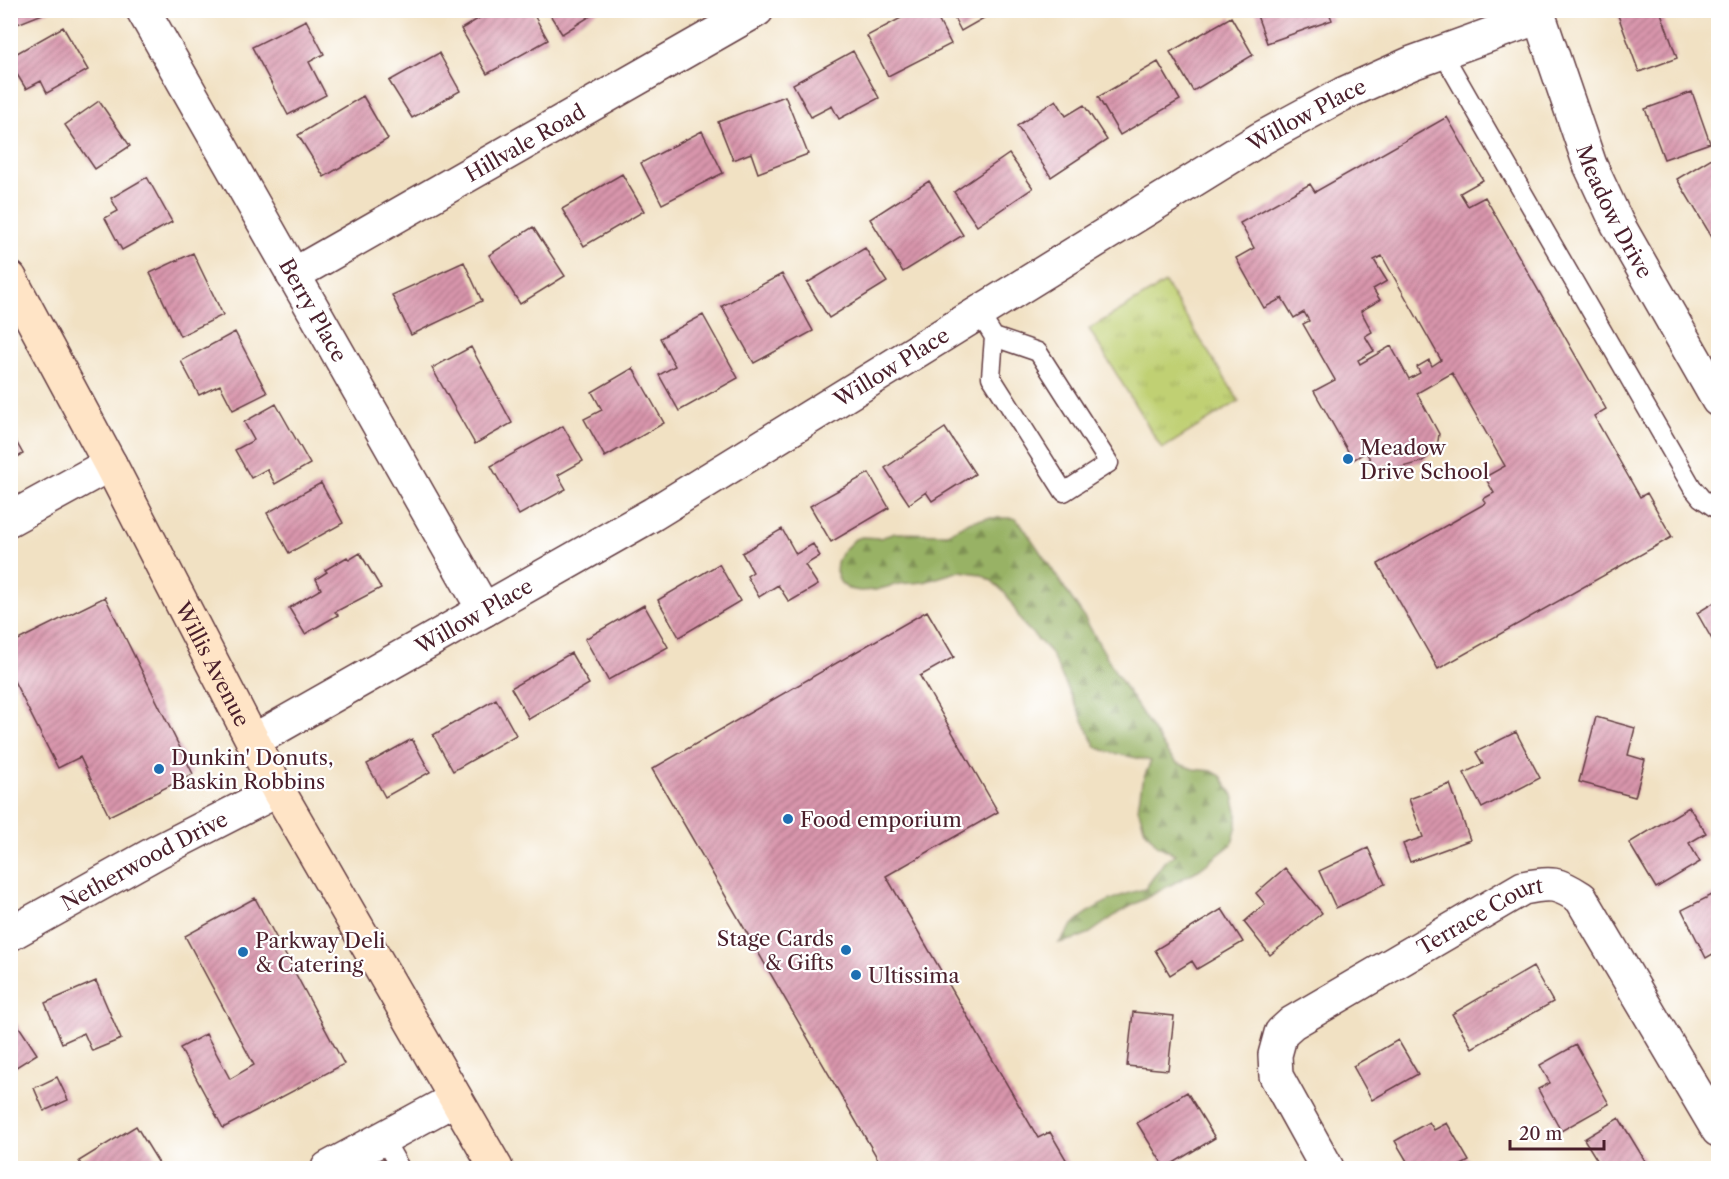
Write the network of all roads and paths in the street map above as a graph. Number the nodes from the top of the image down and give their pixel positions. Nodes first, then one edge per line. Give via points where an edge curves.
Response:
1 (143, 10) edge
2 (757, 10) edge
3 (1538, 14) edge
4 (1442, 52) junction
5 (293, 275) junction
6 (10, 278) edge
7 (987, 325) junction
8 (1719, 400) edge
9 (110, 464) junction
10 (1719, 510) edge
11 (10, 519) edge
12 (484, 610) junction
13 (253, 741) junction
14 (278, 790) junction
15 (10, 934) edge
16 (455, 1099) junction
17 (1719, 1131) edge
18 (382, 1138) junction
19 (490, 1166) edge
20 (328, 1168) edge
21 (400, 1168) edge
22 (1328, 1168) edge

1 - 5 street, Berry Place
2 - 5 street, Hillvale Road
3 - 4 street, Willow Place
3 - 8 street, Meadow Drive via 1590,165 1617,223
4 - 7 street, Willow Place via 1343,94 1260,139
4 - 10 lane via 1692,487
5 - 12 street, Berry Place
6 - 9 main road, Willis Avenue
7 - 7 lane via 991,377 1064,492 1109,464 1038,352
7 - 12 street, Willow Place
9 - 11 street
9 - 13 main road, Willis Avenue
12 - 13 street, Willow Place
13 - 14 main road, Willis Avenue
14 - 15 street, Netherwood Drive
14 - 16 main road, Willis Avenue
16 - 18 street
16 - 19 main road, Willis Avenue
17 - 22 street, Terrace Court via 1581,898 1563,886 1543,884 1523,888 1281,1033 1275,1055 1276,1076
18 - 20 street
18 - 21 lane

